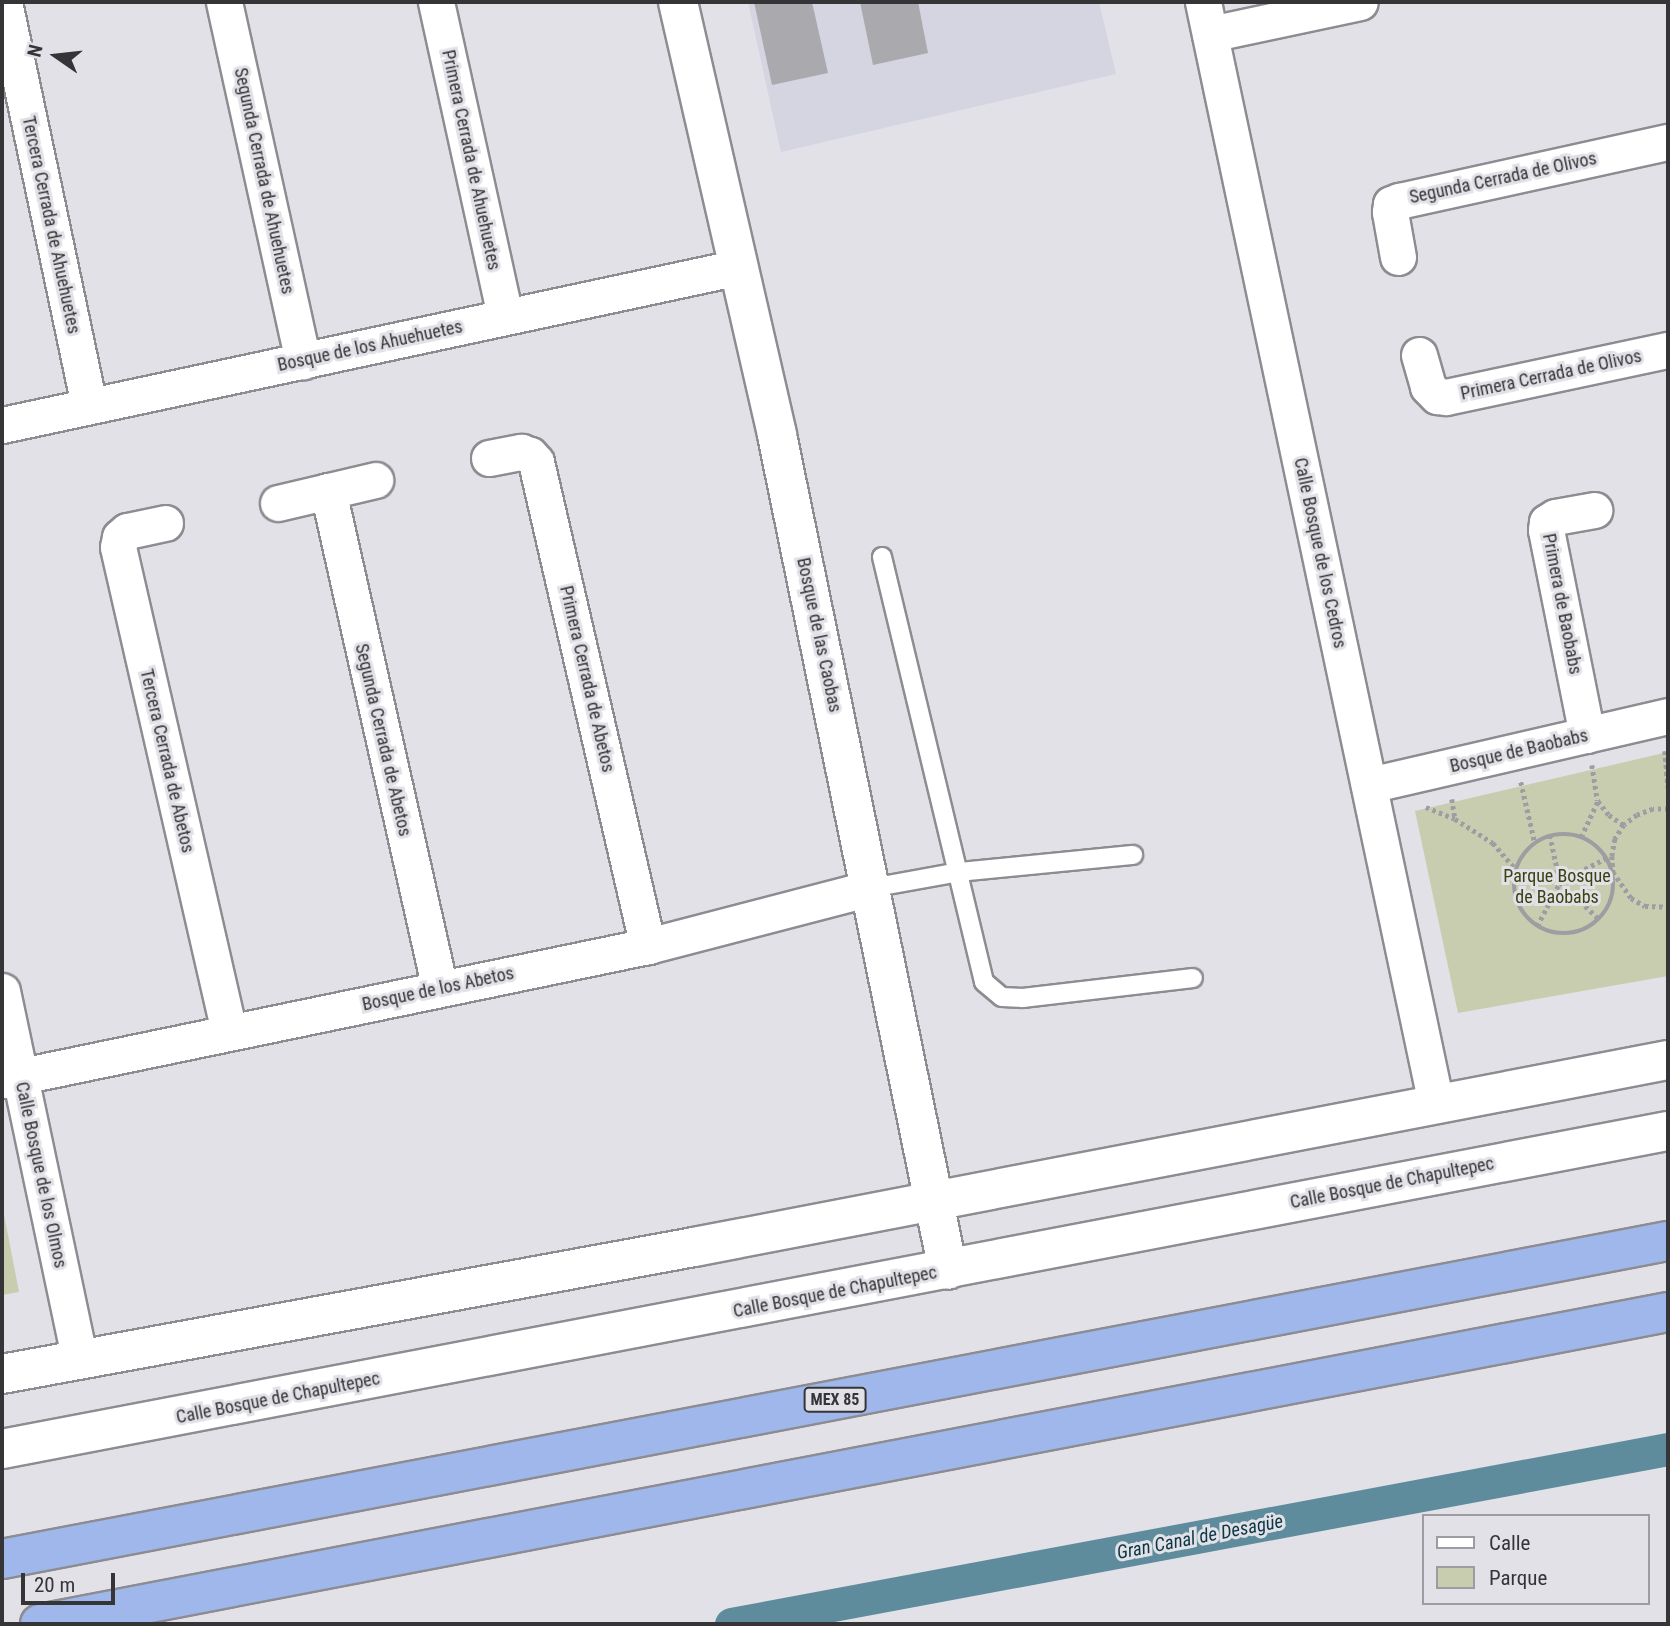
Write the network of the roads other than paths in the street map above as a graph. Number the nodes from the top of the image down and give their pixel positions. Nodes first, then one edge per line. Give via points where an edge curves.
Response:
1 (4, 2) edge
2 (224, 2) edge
3 (436, 2) edge
4 (678, 2) edge
5 (1360, 2) edge
6 (1207, 18) edge
7 (1668, 142) edge
8 (1398, 257) dead end
9 (739, 267) junction
10 (505, 317) junction
11 (1668, 350) edge
12 (1419, 355) dead end
13 (303, 361) junction
14 (89, 407) junction
15 (2, 425) edge
16 (489, 458) dead end
17 (375, 480) dead end
18 (328, 491) junction
19 (278, 503) dead end
20 (1594, 510) dead end
21 (165, 523) dead end
22 (882, 557) dead end
23 (1668, 716) edge
24 (1587, 735) junction
25 (1369, 785) junction
26 (1133, 855) dead end
27 (959, 872) junction
28 (871, 888) junction
29 (648, 946) junction
30 (1193, 978) dead end
31 (440, 989) junction
32 (2, 991) edge
33 (229, 1032) junction
34 (1668, 1060) edge
35 (11, 1078) edge
36 (1436, 1104) junction
37 (1668, 1131) edge
38 (935, 1200) junction
39 (1668, 1241) edge
40 (948, 1270) junction
41 (1668, 1312) edge
42 (80, 1360) junction
43 (2, 1374) edge
44 (2, 1449) edge
45 (2, 1559) edge
46 (40, 1624) edge

1 - 14 street, Tercera Cerrada de Ahuehuetes
2 - 13 street, Segunda Cerrada de Ahuehuetes
3 - 10 street, Primera Cerrada de Ahuehuetes
4 - 9 main road, Bosque de las Caobas
5 - 6 street
6 - 25 street, Calle Bosque de los Cedros
7 - 8 street, Segunda Cerrada de Olivos via 1391,204
9 - 10 street, Bosque de los Ahuehuetes
9 - 28 main road, Bosque de las Caobas
10 - 13 street, Bosque de los Ahuehuetes
11 - 12 street, Primera Cerrada de Olivos via 1446,397 1428,387
13 - 14 street, Bosque de los Ahuehuetes
14 - 15 street, Bosque de los Ahuehuetes
16 - 29 street, Primera Cerrada de Abetos via 521,452 536,462
17 - 18 street
18 - 19 street
18 - 31 street, Segunda Cerrada de Abetos
20 - 24 street, Primera de Baobabs via 1555,517 1547,522 1546,530
21 - 33 street, Tercera Cerrada de Abetos via 127,531 118,547
22 - 27 lane
23 - 24 street, Bosque de Baobabs
24 - 25 street, Bosque de Baobabs
25 - 36 street, Calle Bosque de los Cedros
26 - 27 lane
27 - 28 lane
27 - 30 lane via 984,982 1002,997
28 - 29 street, Bosque de los Abetos
28 - 38 main road, Bosque de las Caobas
29 - 31 street, Bosque de los Abetos
31 - 33 street, Bosque de los Abetos
32 - 35 street, Calle Bosque de los Olmos
33 - 35 street, Bosque de los Abetos
34 - 36 main road
35 - 42 street, Calle Bosque de los Olmos
36 - 38 main road
37 - 40 main road, Calle Bosque de Chapultepec
38 - 40 main road, Bosque de las Caobas
38 - 42 main road
39 - 45 highway, MEX 85
40 - 44 main road, Calle Bosque de Chapultepec
41 - 46 highway
42 - 43 main road

